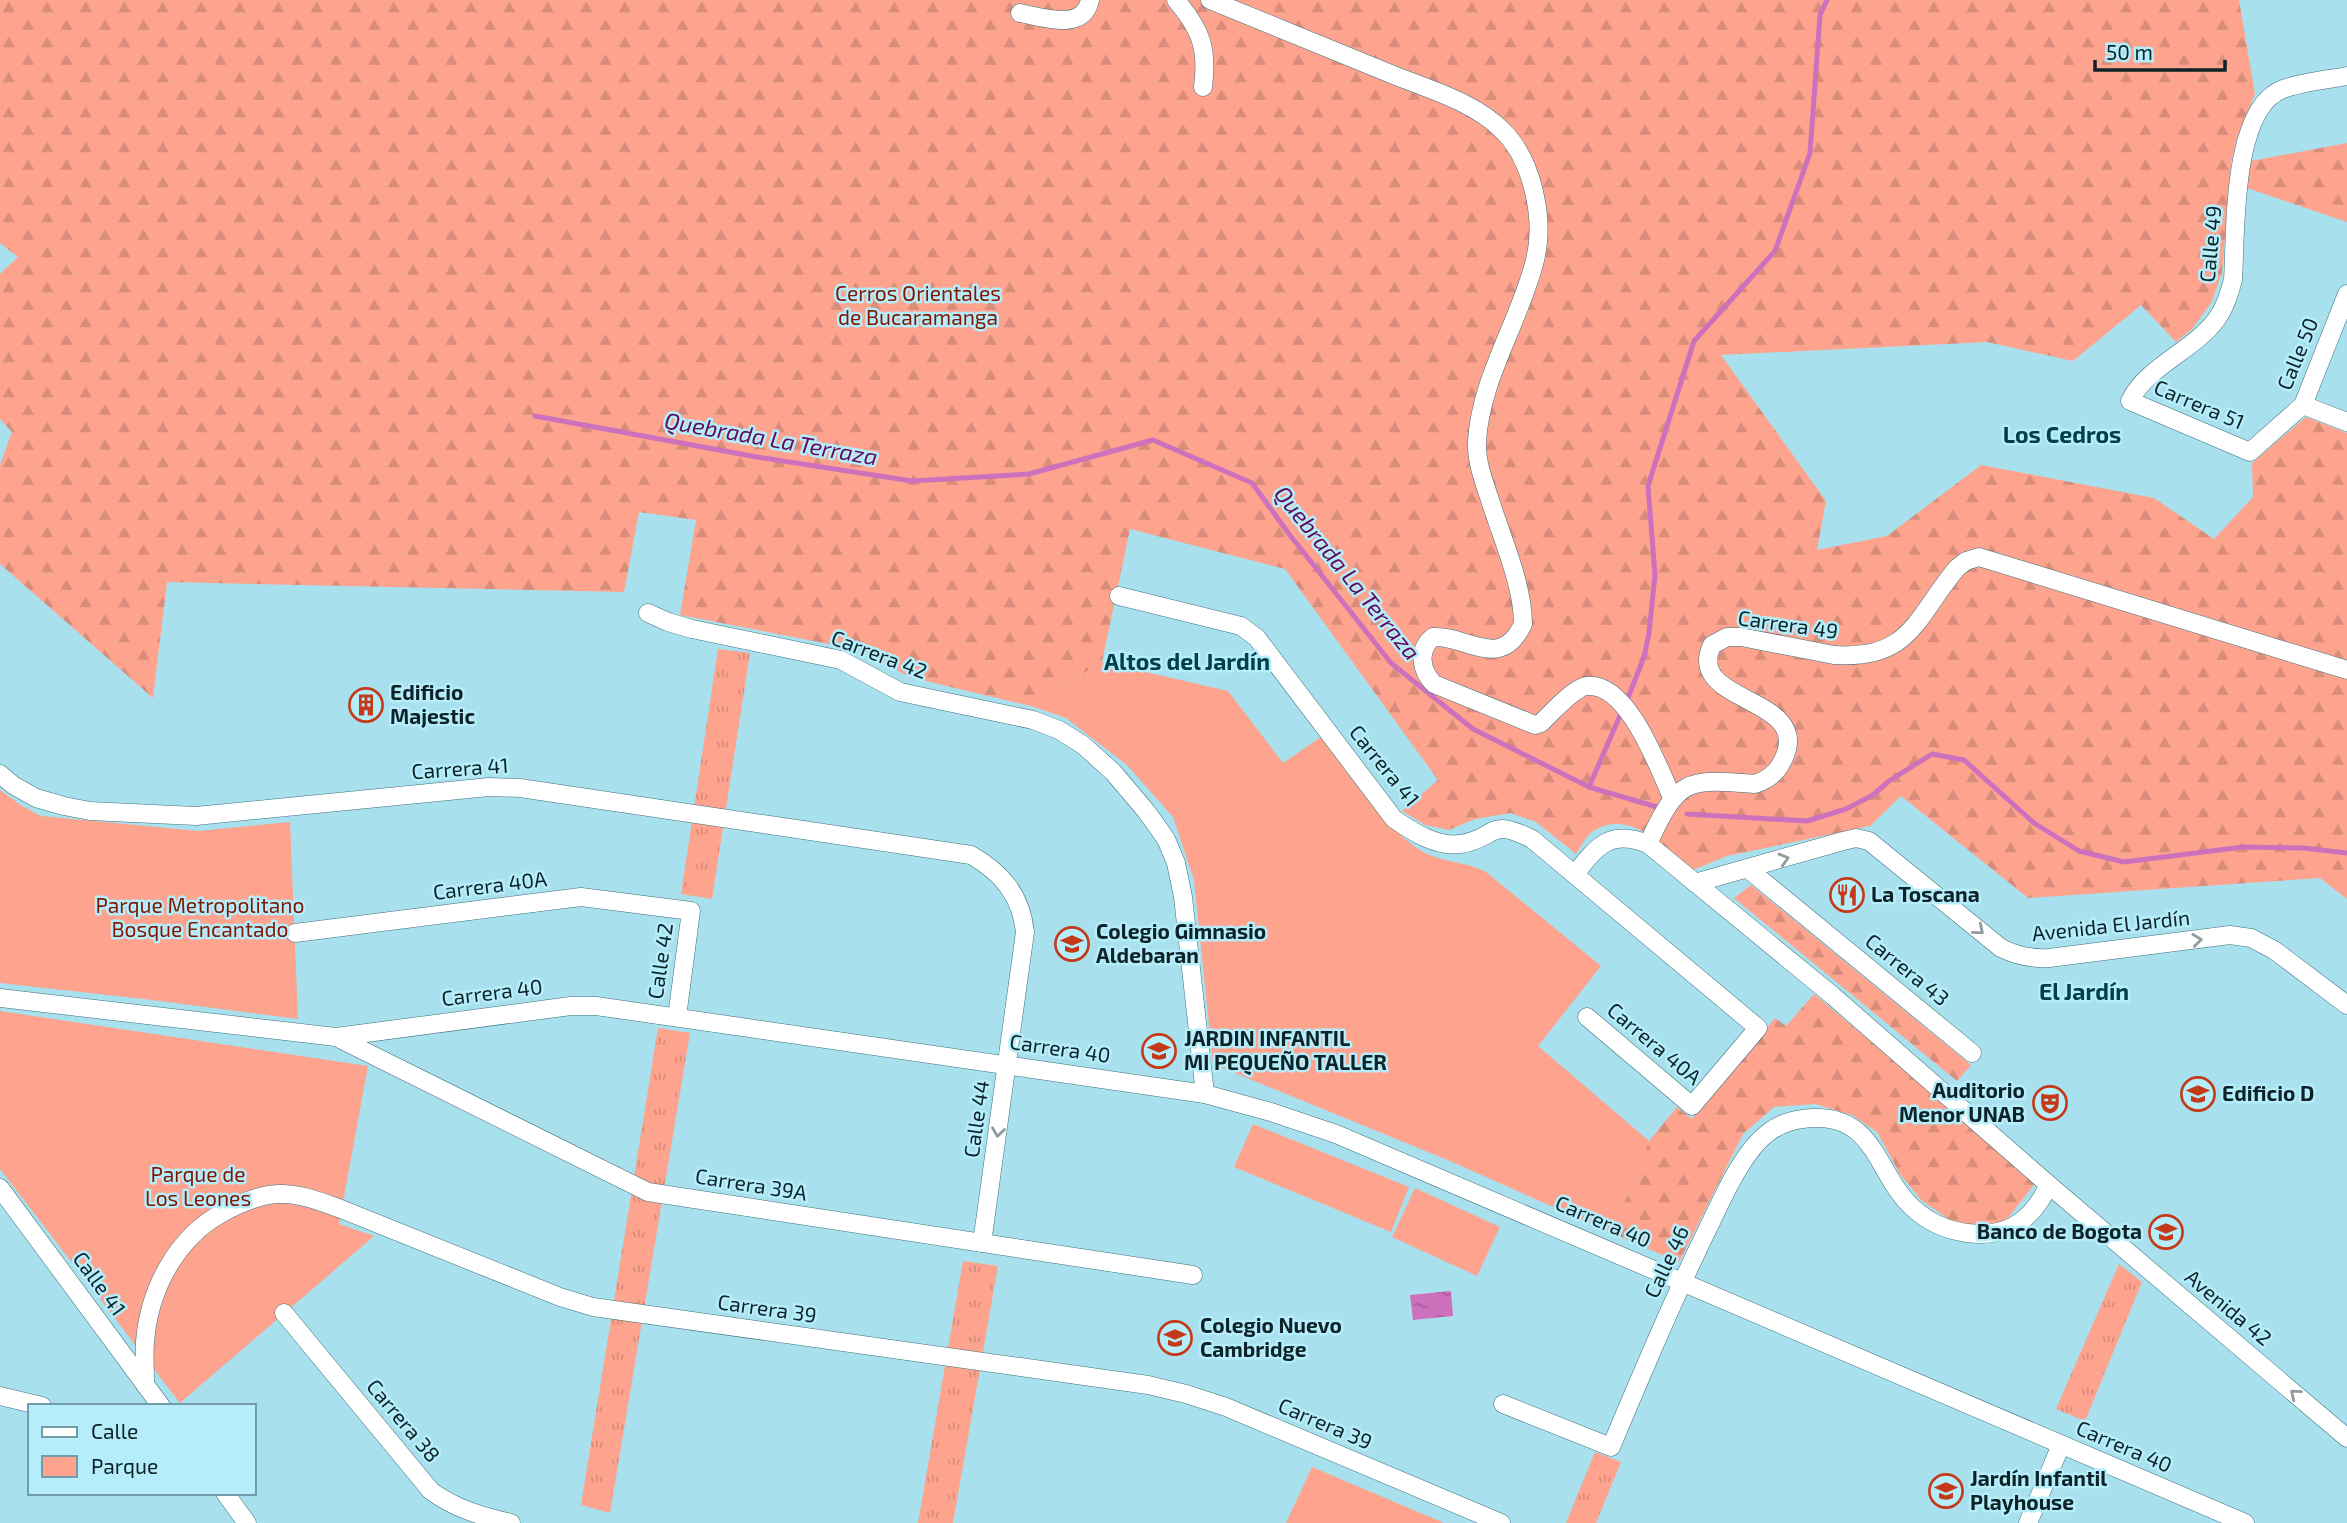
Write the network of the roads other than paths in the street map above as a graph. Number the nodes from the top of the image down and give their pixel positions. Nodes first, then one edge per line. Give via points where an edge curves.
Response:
1 (1090, 0) edge
2 (1176, 0) edge
3 (1210, 0) edge
4 (1020, 13) dead end
5 (2347, 76) edge
6 (1203, 87) dead end
7 (2347, 294) edge
8 (2130, 401) joint
9 (2303, 405) junction
10 (2347, 422) edge
11 (2250, 452) joint
12 (1119, 596) dead end
13 (648, 613) dead end
14 (2347, 670) edge
15 (0, 774) edge
16 (1672, 797) junction
17 (1648, 844) junction
18 (1748, 869) junction
19 (1575, 874) junction
20 (1004, 880) joint
21 (1695, 883) junction
22 (691, 911) joint
23 (295, 933) dead end
24 (0, 998) edge
25 (2347, 1005) edge
26 (677, 1017) junction
27 (1587, 1017) dead end
28 (336, 1037) junction
29 (1972, 1053) dead end
30 (1007, 1064) junction
31 (1205, 1094) junction
32 (1692, 1105) joint
33 (2049, 1185) junction
34 (0, 1188) edge
35 (982, 1243) junction
36 (1193, 1275) dead end
37 (1682, 1280) junction
38 (284, 1313) dead end
39 (145, 1385) junction
40 (0, 1396) edge
41 (34, 1404) edge
42 (159, 1404) edge
43 (1503, 1404) dead end
44 (2347, 1437) edge
45 (2061, 1445) junction
46 (226, 1495) edge
47 (247, 1523) edge
48 (511, 1523) edge
49 (1501, 1523) edge
50 (2028, 1523) edge
51 (2245, 1523) edge

1 - 4 street via 1088,9 1072,19
2 - 6 street via 1205,48
3 - 16 street via 1478,112 1505,133 1519,153 1531,182 1538,242 1526,288 1485,396 1477,444 1479,468 1519,592 1523,624 1511,642 1492,649 1433,637 1424,649 1422,663 1434,684 1535,725 1578,690 1587,686 1605,691 1631,715
5 - 8 street, Calle 49 via 2283,89 2268,99 2251,123 2240,170 2229,295 2215,322 2145,381
7 - 9 street, Calle 50
8 - 11 street, Carrera 51
9 - 10 street
9 - 11 street, Calle 50
12 - 19 street, Carrera 41 via 1241,626 1257,638 1394,819 1412,832 1458,844 1504,827 1532,839
13 - 31 street, Carrera 42 via 692,629 841,660 900,692 1034,720 1083,746 1146,811 1176,863
14 - 16 street, Carrera 49 via 1979,558 1957,568 1903,639 1883,650 1834,655 1741,637 1712,645 1707,658 1712,674 1785,727 1788,748 1777,771 1761,782 1706,780
15 - 20 street, Carrera 41 via 36,798 64,806 187,816 489,787 520,788 971,855
16 - 17 street
17 - 19 street via 1619,837 1604,842
17 - 21 street
18 - 21 street, Avenida El Jardín
18 -> 25 street, Avenida El Jardín via 1856,838 1869,841 2012,954 2049,958 2230,936 2250,938 2274,950
18 - 29 street, Carrera 43
19 - 32 street, Carrera 41 via 1758,1028
20 - 30 street, Calle 44 via 1023,917 1025,932
21 - 33 street via 1833,996
22 - 23 street, Carrera 40A via 580,897
22 - 26 street, Calle 42
24 - 28 street, Carrera 40
26 - 28 street, Carrera 40 via 571,1006
26 - 30 street, Carrera 40
27 - 32 street, Carrera 40A
28 - 35 street, Carrera 39A via 648,1192
30 - 31 street, Carrera 40
30 -> 35 street, Calle 44
31 - 37 street, Carrera 40 via 1336,1134
33 - 37 street, Calle 46 via 2039,1204 2004,1230 1982,1234 1947,1229 1912,1208 1874,1148 1850,1126 1825,1117 1796,1119 1781,1124 1757,1143
44 -> 33 street, Avenida 42
34 - 39 street, Calle 41
35 - 36 street, Carrera 39A
37 - 43 street, Calle 46 via 1611,1447
37 - 45 street, Carrera 40
38 - 48 street, Carrera 38 via 431,1491 476,1515
39 - 42 street, Calle 41
39 - 49 street, Carrera 39 via 149,1315 161,1279 181,1246 211,1219 243,1202 279,1194 341,1209 593,1307 1186,1394
40 - 41 street
45 - 50 street
45 - 51 street, Carrera 40
46 - 47 street

